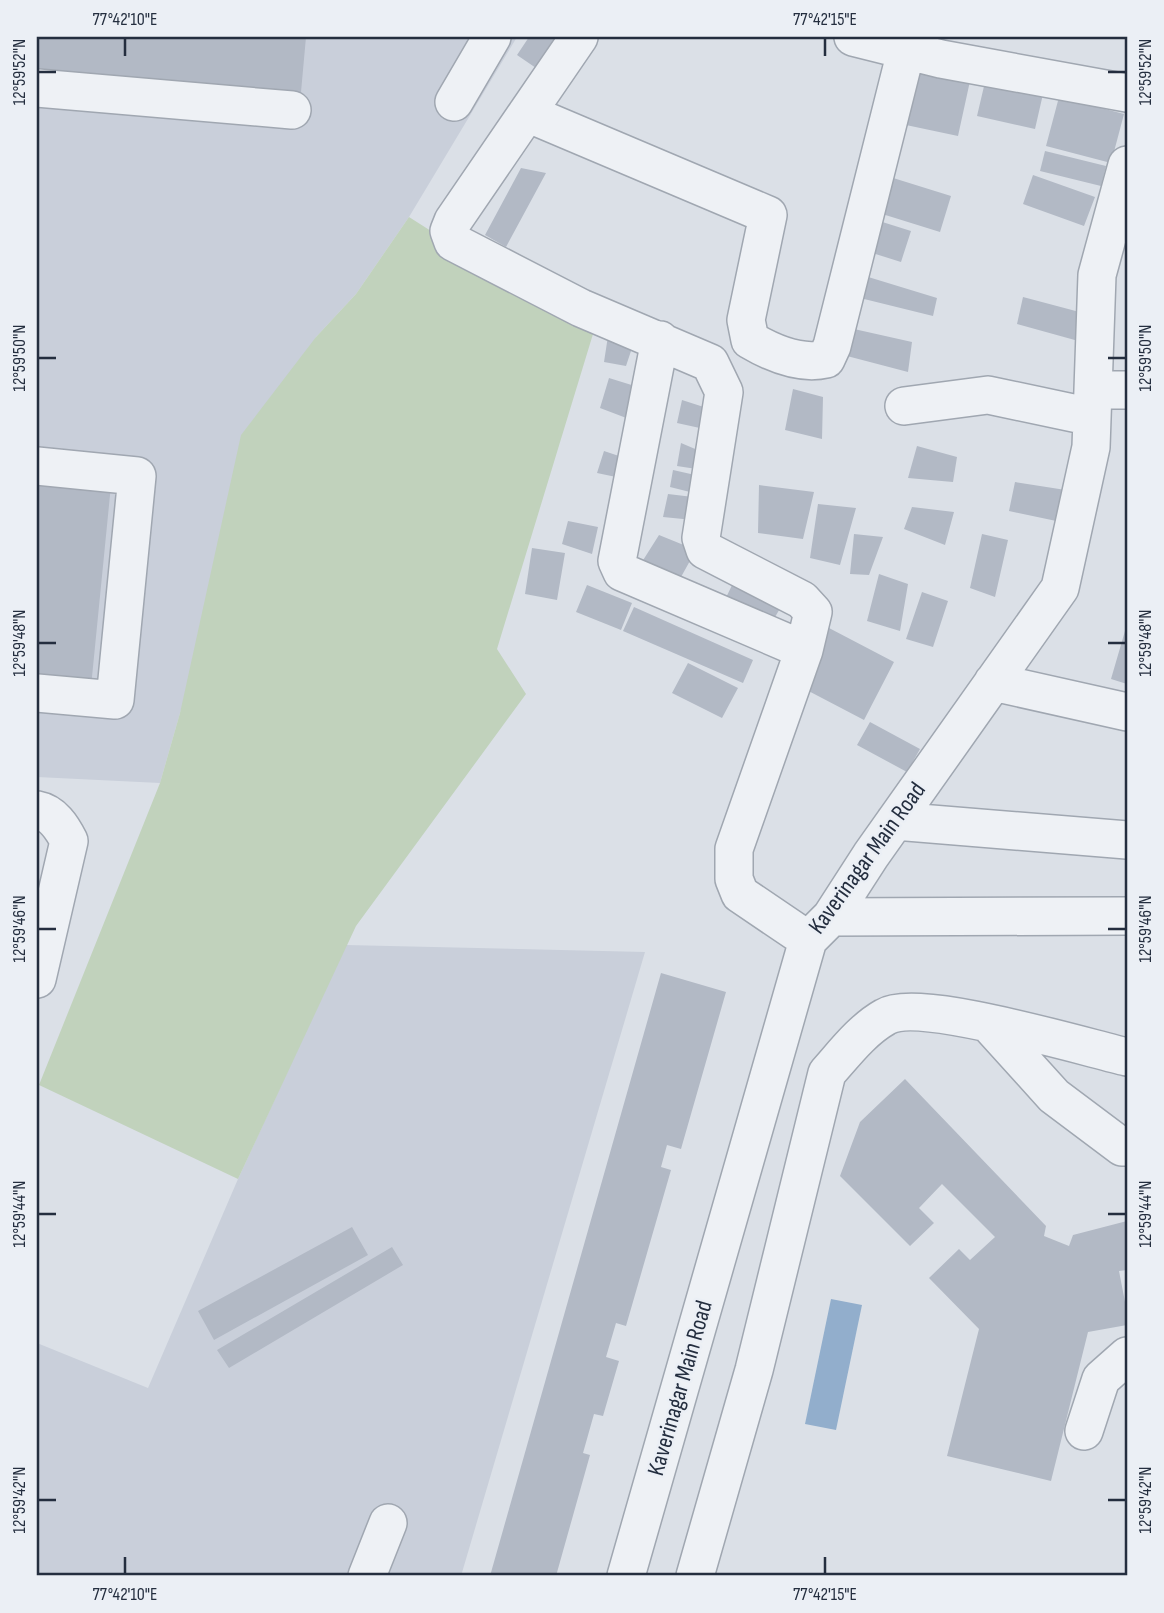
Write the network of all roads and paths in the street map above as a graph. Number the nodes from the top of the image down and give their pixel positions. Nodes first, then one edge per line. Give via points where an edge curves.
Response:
1 (492, 37) edge
2 (579, 37) edge
3 (853, 37) edge
4 (906, 51) junction
5 (37, 88) edge
6 (1127, 93) edge
7 (454, 102) dead end
8 (292, 110) dead end
9 (527, 113) junction
10 (1127, 165) edge
11 (660, 340) junction
12 (1104, 399) edge
13 (904, 406) dead end
14 (37, 466) edge
15 (804, 650) junction
16 (993, 682) junction
17 (37, 693) edge
18 (1127, 712) edge
19 (37, 810) edge
20 (895, 821) junction
21 (1127, 840) edge
22 (1127, 916) edge
23 (820, 928) junction
24 (37, 979) edge
25 (988, 1023) junction
26 (1127, 1057) edge
27 (1127, 1147) edge
28 (1127, 1356) edge
29 (1084, 1431) dead end
30 (388, 1523) dead end
31 (367, 1576) edge
32 (626, 1576) edge
33 (695, 1576) edge

1 - 7 street
2 - 9 street
3 - 4 street
4 - 6 street
4 - 9 street via 832,346 826,359 812,362 750,340 746,320 768,215
5 - 8 street
9 - 11 street via 453,221 449,231 453,242 581,308
10 - 12 street, Kaverinagar Main Road via 1097,275
11 - 15 street via 710,363 724,393 701,538 705,550 802,600 813,612
11 - 15 street via 617,561 622,572
12 - 13 street via 988,394
12 - 16 street, Kaverinagar Main Road via 1060,588
14 - 17 street via 137,476 115,700
15 - 23 street via 734,849 734,879 740,894
16 - 18 street
16 - 20 street, Kaverinagar Main Road
19 - 24 street via 62,826 69,841
20 - 21 street
20 - 23 street, Kaverinagar Main Road
22 - 23 street
23 - 32 street, Kaverinagar Main Road
25 - 26 street
25 - 27 street via 1054,1096
25 - 33 street via 942,1013 887,1015 857,1039 827,1073 754,1370
28 - 29 street via 1101,1379
30 - 31 street

